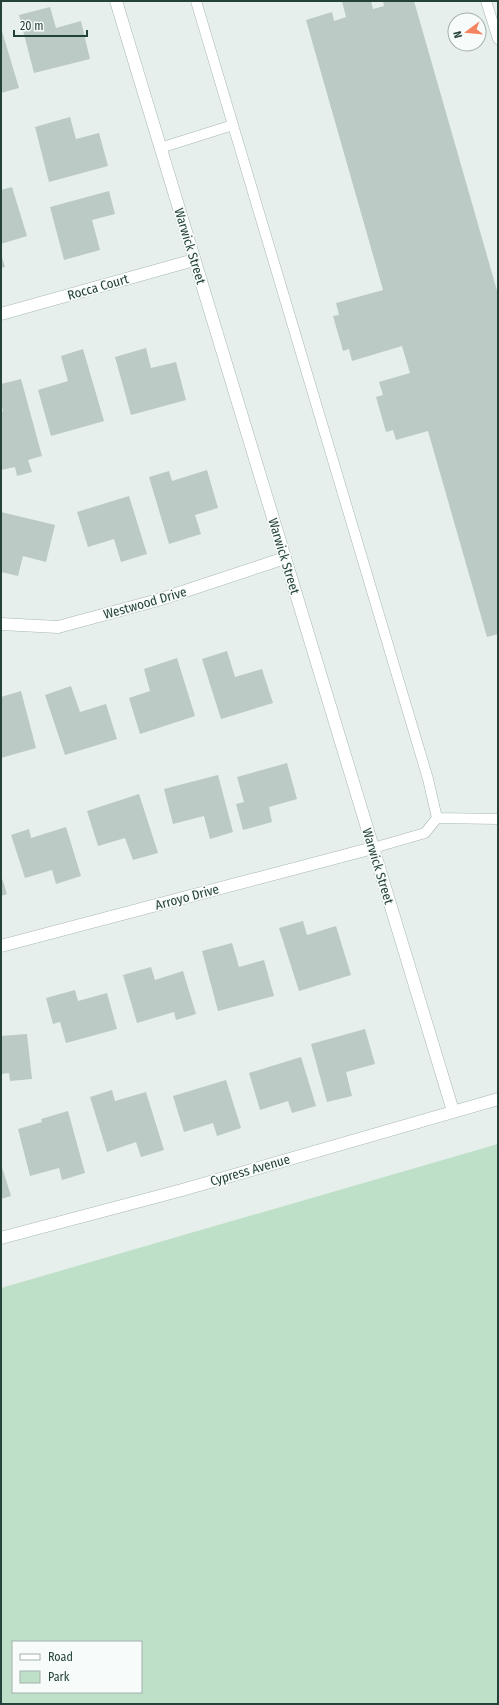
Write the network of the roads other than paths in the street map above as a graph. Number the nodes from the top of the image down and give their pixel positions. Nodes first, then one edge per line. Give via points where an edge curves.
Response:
1 (116, 1) edge
2 (196, 1) edge
3 (486, 1) edge
4 (498, 39) edge
5 (233, 125) junction
6 (160, 148) junction
7 (194, 260) junction
8 (1, 314) edge
9 (285, 558) junction
10 (1, 624) edge
11 (437, 818) junction
12 (498, 819) edge
13 (373, 848) junction
14 (1, 946) edge
15 (498, 1099) edge
16 (453, 1111) junction
17 (1, 1238) edge

1 - 6 street, Warwick Street
2 - 5 lane
3 - 4 lane
5 - 6 lane
5 - 11 lane via 428,779
6 - 7 street, Warwick Street
7 - 8 street, Rocca Court
7 - 9 street, Warwick Street
9 - 10 street, Westwood Drive via 158,600 58,627
9 - 13 street, Warwick Street
11 - 12 lane
11 - 13 lane via 425,833
13 - 14 street, Arroyo Drive
13 - 16 street, Warwick Street
15 - 16 street, Cypress Avenue
16 - 17 street, Cypress Avenue via 182,1190

